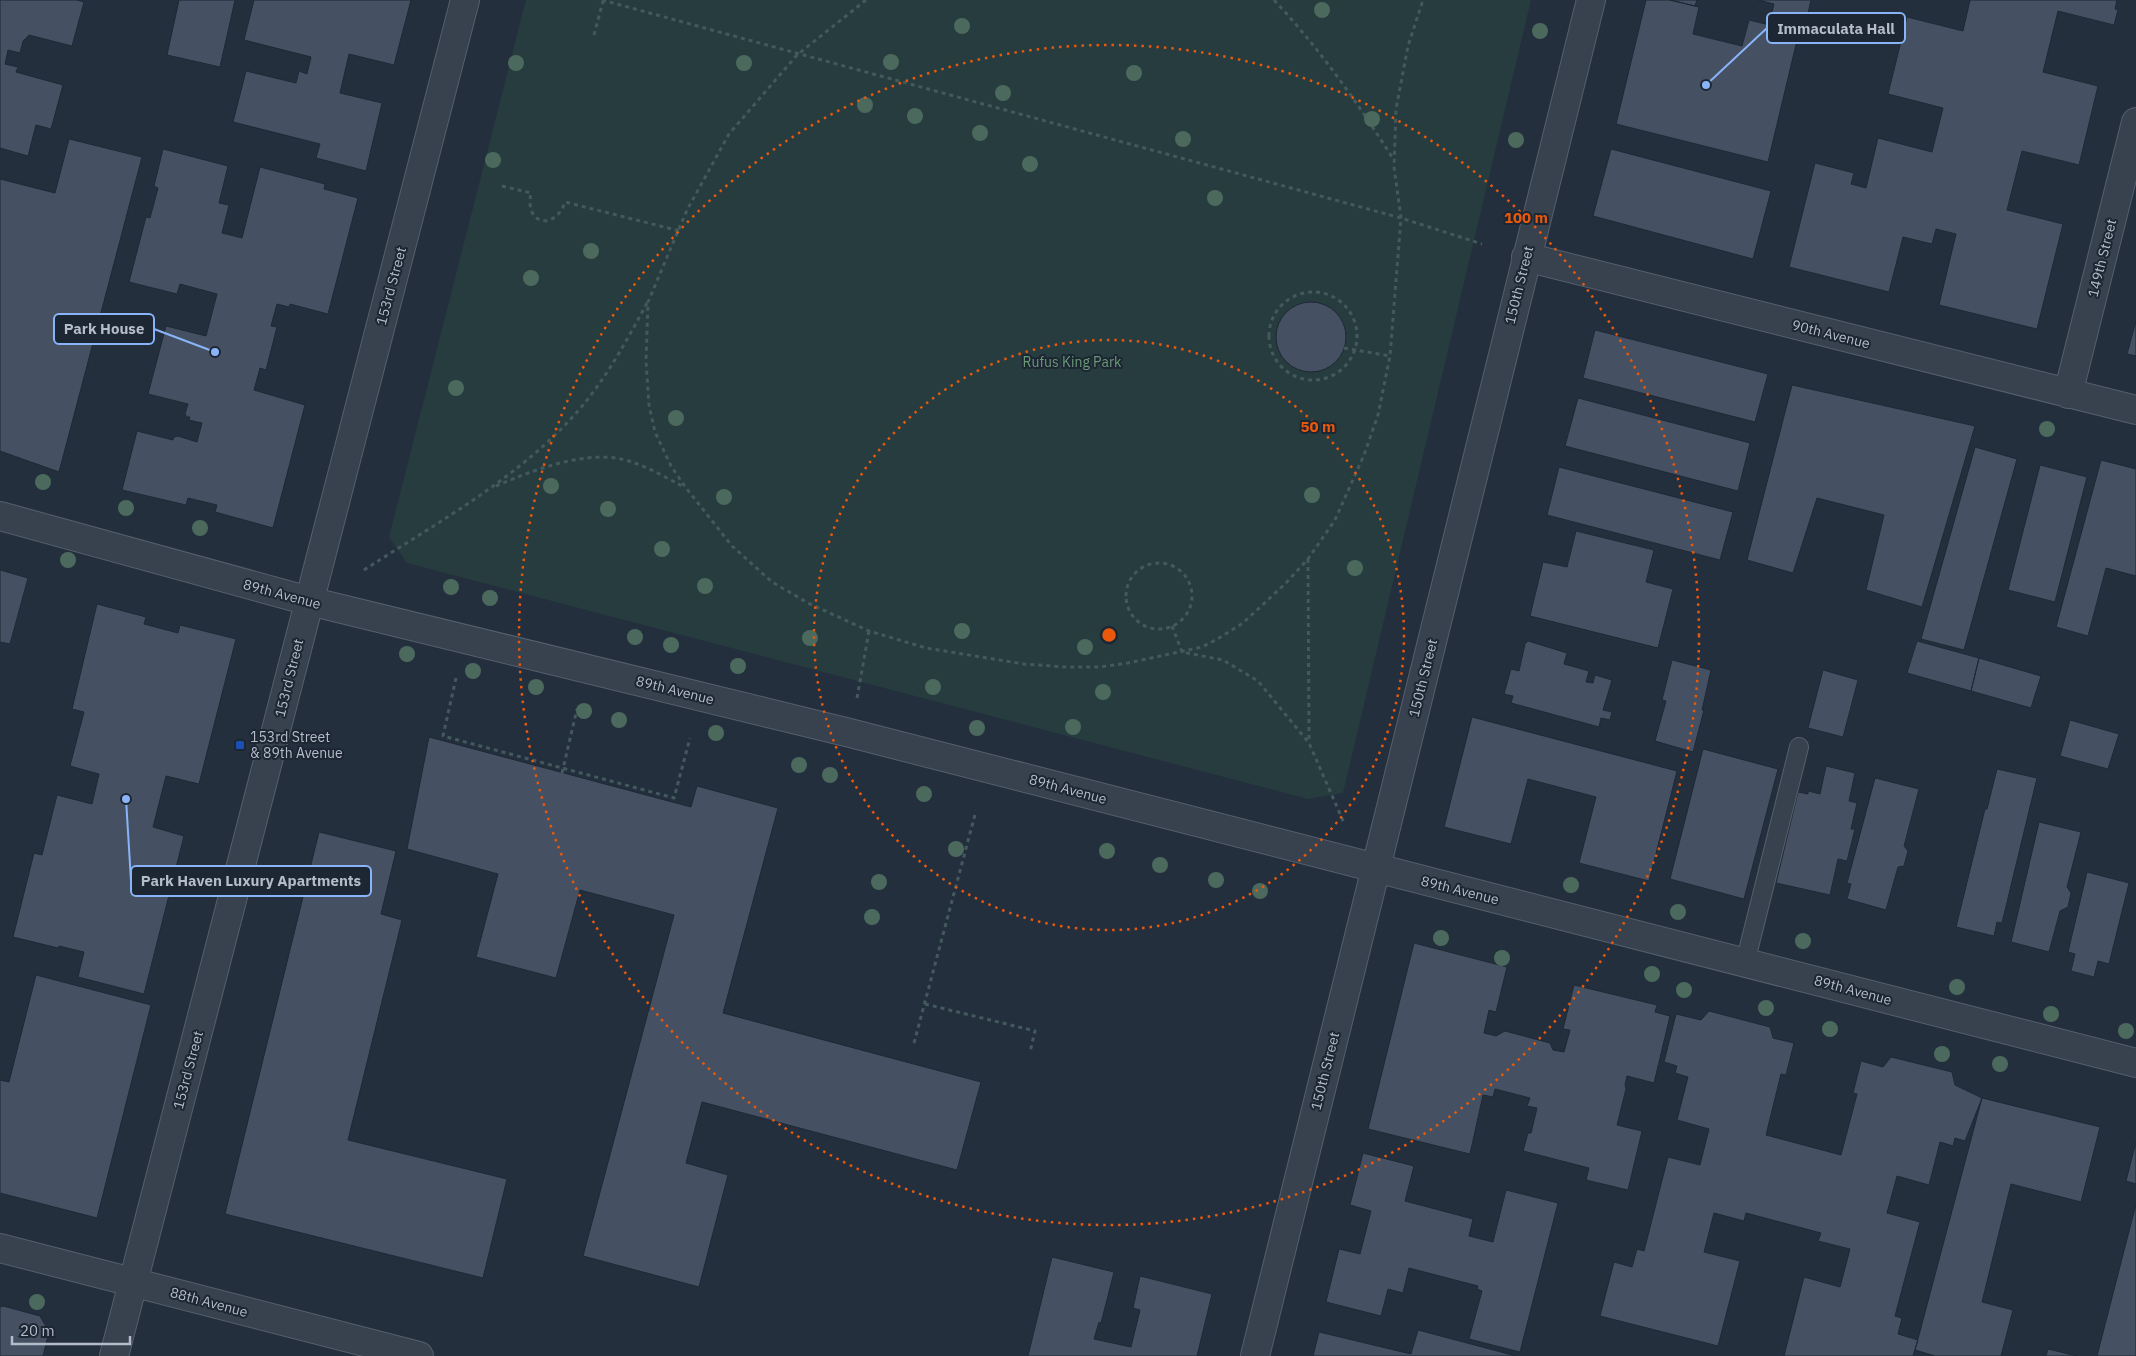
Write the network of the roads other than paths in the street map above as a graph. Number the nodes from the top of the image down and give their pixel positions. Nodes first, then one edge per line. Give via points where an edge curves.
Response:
1 (465, 0) edge
2 (1591, 0) edge
3 (2136, 122) edge
4 (1526, 257) junction
5 (2068, 394) junction
6 (2136, 410) edge
7 (0, 516) edge
8 (309, 601) junction
9 (1799, 747) dead end
10 (1376, 868) junction
11 (1745, 963) junction
12 (2136, 1063) edge
13 (0, 1248) edge
14 (134, 1282) junction
15 (114, 1356) edge
16 (419, 1356) edge
17 (1255, 1356) edge

1 - 8 street, 153rd Street
2 - 4 street, 150th Street
3 - 5 street, 149th Street
4 - 5 street, 90th Avenue
4 - 10 street, 150th Street
5 - 6 street, 90th Avenue
7 - 8 street, 89th Avenue
8 - 10 street, 89th Avenue via 850,733
8 - 14 street, 153rd Street
9 - 11 lane
10 - 11 street, 89th Avenue
10 - 17 street, 150th Street
11 - 12 street, 89th Avenue
13 - 14 street, 88th Avenue
14 - 15 street, 153rd Street
14 - 16 street, 88th Avenue

